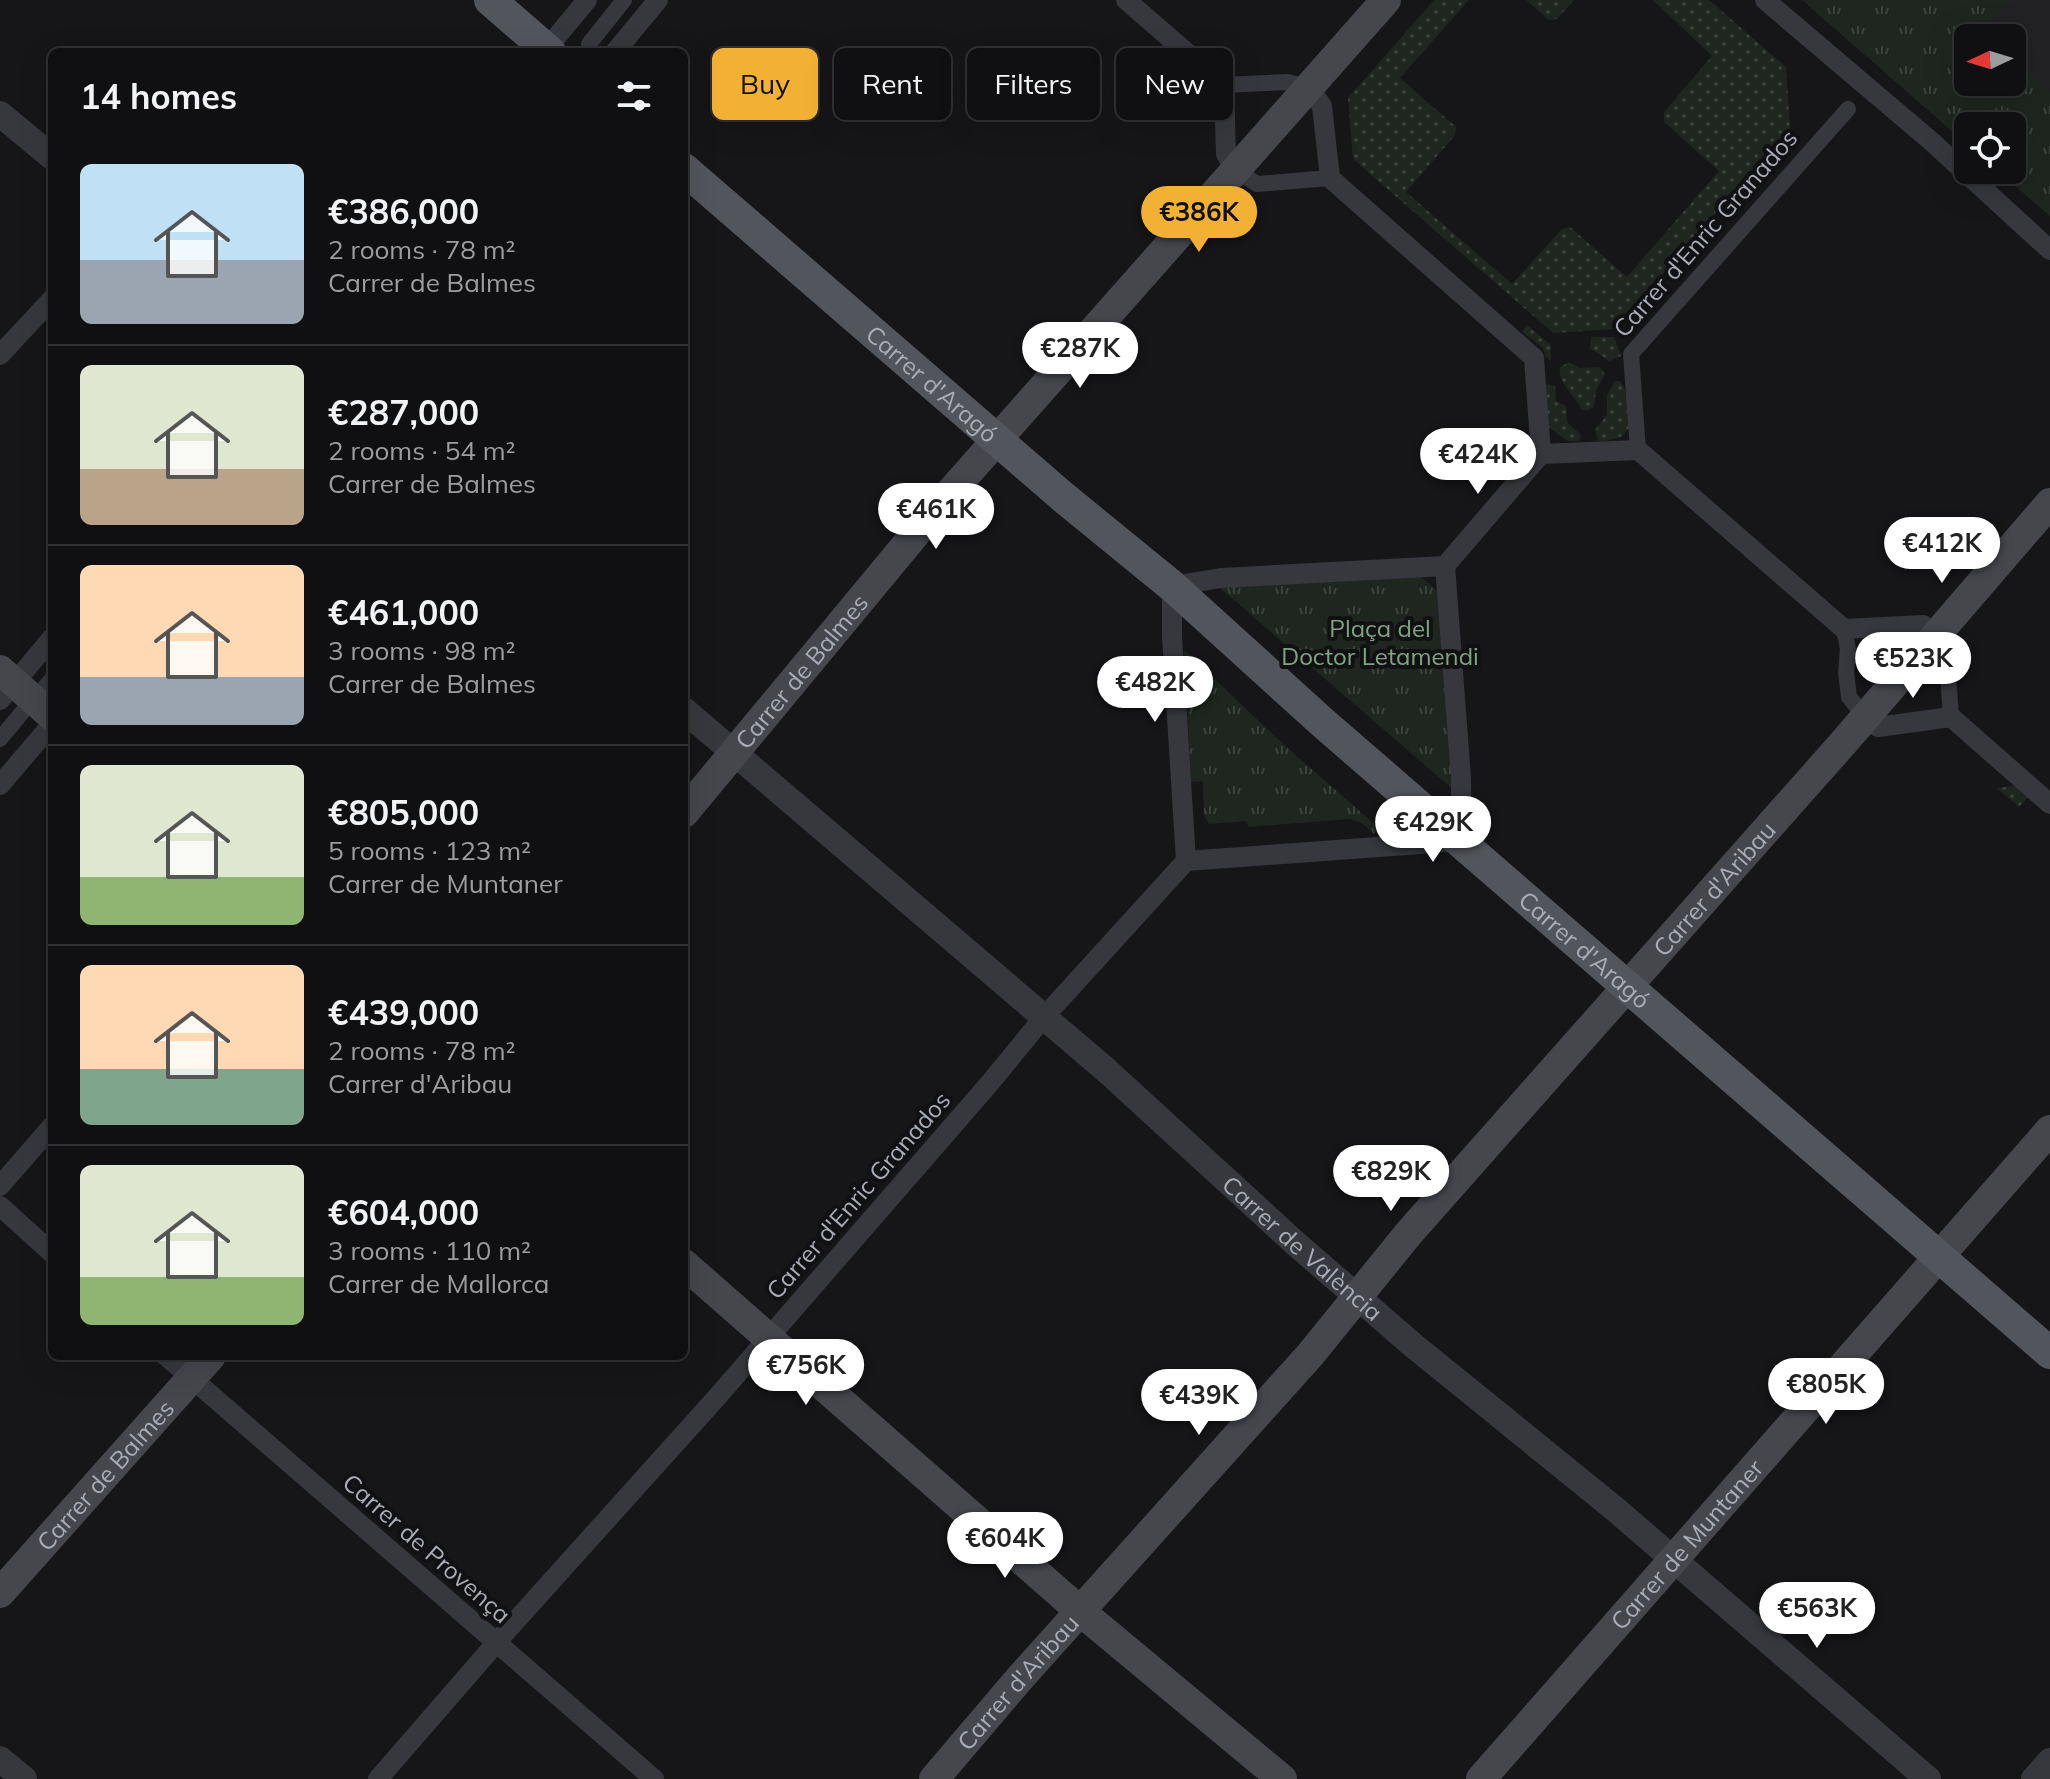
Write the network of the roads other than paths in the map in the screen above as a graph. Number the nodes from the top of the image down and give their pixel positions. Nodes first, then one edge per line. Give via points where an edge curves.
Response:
1 (490, 0) edge
2 (587, 0) edge
3 (624, 0) edge
4 (658, 0) edge
5 (1126, 0) edge
6 (1386, 0) edge
7 (1765, 0) edge
8 (589, 44) dead end
9 (544, 48) edge
10 (549, 48) edge
11 (618, 48) edge
12 (1181, 48) edge
13 (1233, 85) edge
14 (1316, 97) junction
15 (1848, 109) dead end
16 (0, 114) edge
17 (1225, 120) edge
18 (48, 154) edge
19 (1237, 171) junction
20 (688, 172) edge
21 (1330, 178) junction
22 (2050, 250) edge
23 (48, 303) edge
24 (0, 355) edge
25 (998, 441) junction
26 (1638, 450) junction
27 (1541, 454) junction
28 (2050, 503) edge
29 (1445, 566) junction
30 (1172, 586) junction
31 (1844, 629) junction
32 (1935, 634) junction
33 (48, 647) edge
34 (27, 692) edge
35 (688, 713) edge
36 (1865, 717) junction
37 (1951, 717) junction
38 (48, 729) edge
39 (0, 739) edge
40 (736, 753) junction
41 (0, 785) edge
42 (2050, 804) edge
43 (688, 808) edge
44 (1461, 841) junction
45 (1186, 861) junction
46 (1626, 985) junction
47 (1044, 1017) junction
48 (2050, 1130) edge
49 (48, 1131) edge
50 (0, 1186) edge
51 (0, 1206) edge
52 (48, 1249) edge
53 (1939, 1256) junction
54 (688, 1268) edge
55 (1357, 1295) junction
56 (767, 1337) junction
57 (2050, 1353) edge
58 (179, 1360) edge
59 (201, 1367) edge
60 (1672, 1560) junction
61 (0, 1593) edge
62 (1080, 1611) junction
63 (496, 1643) junction
64 (0, 1759) edge
65 (2050, 1761) edge
66 (24, 1779) edge
67 (378, 1779) edge
68 (654, 1779) edge
69 (934, 1779) edge
70 (1282, 1779) edge
71 (1481, 1779) edge
72 (1928, 1779) edge
73 (2034, 1779) edge

1 - 9 main road
2 - 10 street
3 - 8 street
4 - 11 street
5 - 12 street
6 - 14 main road, Carrer de Balmes
7 - 22 street
13 - 14 street via 1288,82
14 - 19 main road, Carrer de Balmes
14 - 21 street
15 - 26 street, Carrer d'Enric Granados via 1631,354
16 - 18 street
17 - 19 street via 1226,154
19 - 21 street via 1257,184
19 - 25 main road, Carrer de Balmes
20 - 25 main road, Carrer d'Aragó
21 - 27 street via 1534,358
23 - 24 street
25 - 30 main road, Carrer d'Aragó
25 - 40 main road, Carrer de Balmes
26 - 27 street
26 - 31 street
27 - 29 street
28 - 32 main road, Carrer d'Aribau
29 - 30 street via 1221,578
29 - 44 street
30 - 44 main road, Carrer d'Aragó
30 - 45 street
31 - 32 street via 1923,625
31 - 36 street via 1849,697
32 - 36 main road, Carrer d'Aribau
32 - 37 street via 1946,648
33 - 34 street
34 - 39 street
35 - 40 street, Carrer de València
36 - 37 street via 1878,727
36 - 46 main road, Carrer d'Aribau
37 - 42 street
38 - 41 street
40 - 43 main road, Carrer de Balmes
40 - 47 street, Carrer de València
44 - 45 street
44 - 46 main road, Carrer d'Aragó
45 - 47 street, Carrer d'Enric Granados
46 - 53 main road, Carrer d'Aragó
46 - 55 main road, Carrer d'Aribau
47 - 55 street, Carrer de València
47 - 56 street, Carrer d'Enric Granados
48 - 53 main road, Carrer de Muntaner
49 - 50 street
51 - 52 street
53 - 57 main road, Carrer d'Aragó
53 - 60 main road, Carrer de Muntaner
54 - 56 main road
55 - 60 street, Carrer de València
55 - 62 main road, Carrer d'Aribau via 1310,1355
56 - 62 main road
56 - 63 street, Carrer d'Enric Granados
58 - 59 street, Carrer de Provença
59 - 61 main road, Carrer de Balmes
59 - 63 street, Carrer de Provença
60 - 71 main road, Carrer de Muntaner
60 - 72 street, Carrer de València
62 - 69 main road, Carrer d'Aribau
62 - 70 main road
63 - 67 street, Carrer d'Enric Granados
63 - 68 street, Carrer de Provença
64 - 66 street
65 - 73 street

